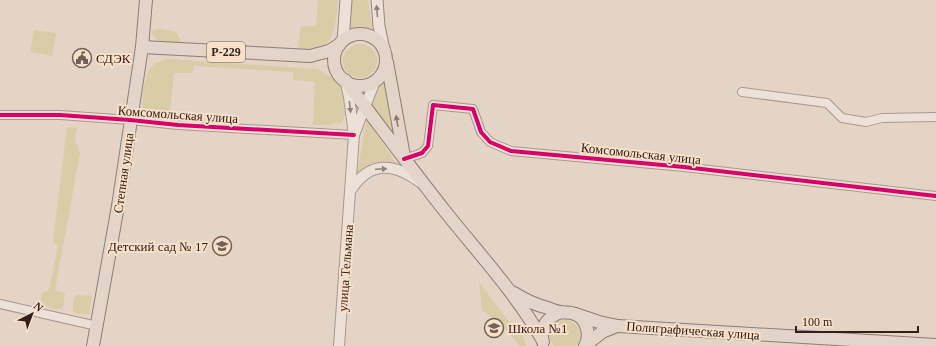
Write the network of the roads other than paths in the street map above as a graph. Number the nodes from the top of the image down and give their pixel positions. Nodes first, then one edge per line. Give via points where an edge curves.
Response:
1 (146, 0) edge
2 (346, 0) edge
3 (377, 0) edge
4 (341, 43) junction
5 (142, 47) junction
6 (385, 53) junction
7 (310, 56) junction
8 (336, 68) junction
9 (344, 80) junction
10 (375, 81) junction
11 (742, 92) dead end
12 (365, 107) junction
13 (0, 115) edge
14 (936, 117) edge
15 (130, 120) junction
16 (354, 135) junction
17 (404, 159) junction
18 (428, 189) junction
19 (351, 190) junction
20 (936, 196) edge
21 (510, 290) junction
22 (0, 304) edge
23 (561, 312) junction
24 (575, 314) junction
25 (97, 326) junction
26 (618, 326) junction
27 (544, 342) edge
28 (586, 345) edge
29 (936, 345) edge
30 (93, 346) edge
31 (339, 346) edge

1 - 5 main road, Степная улица
2 - 4 main road
6 -> 3 main road, улица Тельмана
4 - 6 main road, Р-229 via 352,36 366,35 374,38
4 - 7 main road, Р-229 via 329,52
4 - 8 main road via 335,57
5 - 7 main road, Р-229
5 - 15 main road, Степная улица
6 - 10 main road, улица Тельмана via 385,68
17 -> 6 main road, Полиграфическая улица
7 - 8 main road, Р-229
8 - 9 main road, улица Тельмана
9 - 10 main road via 360,86
9 - 12 main road, Полиграфическая улица
9 -> 16 street, улица Тельмана
10 - 12 street, улица Тельмана
11 - 14 street via 827,103 842,118 866,122 882,118
12 - 16 street, улица Тельмана
12 - 17 main road, Полиграфическая улица
13 - 15 street, Комсомольская улица via 54,115
15 - 16 street, Комсомольская улица
15 - 25 main road, Степная улица
16 - 19 street, улица Тельмана
17 - 18 main road, Полиграфическая улица
17 - 20 street, Комсомольская улица via 422,153 428,146 433,105 473,109 481,132 490,142 511,151 684,167
19 -> 18 street via 363,175 383,168 413,177
18 - 21 main road, Полиграфическая улица
19 - 31 street, улица Тельмана
21 - 23 main road, Полиграфическая улица via 536,304
21 - 27 main road, Полиграфическая улица
22 - 25 street
23 - 24 main road, Полиграфическая улица
23 - 27 main road, Полиграфическая улица via 546,322 543,329
24 - 26 main road, Полиграфическая улица
24 - 28 main road, Полиграфическая улица via 588,329
25 - 30 main road, Степная улица
26 - 28 main road, Полиграфическая улица via 602,332
26 - 29 main road, Полиграфическая улица

